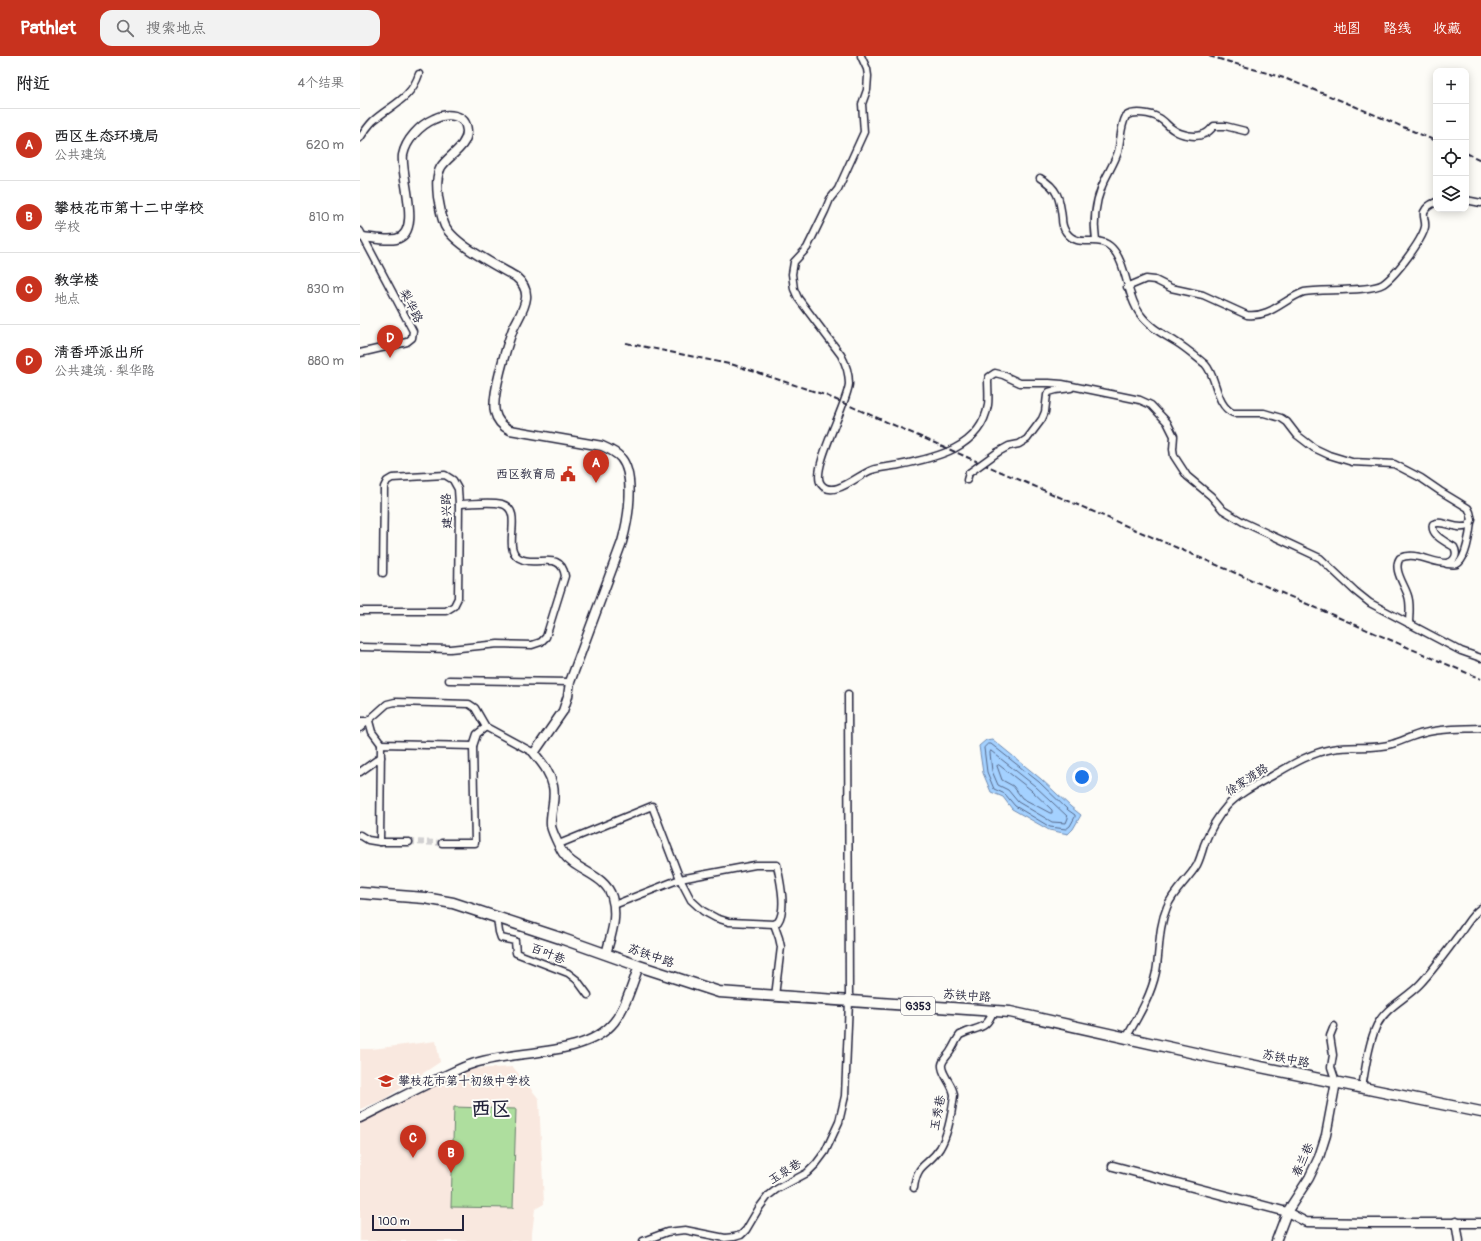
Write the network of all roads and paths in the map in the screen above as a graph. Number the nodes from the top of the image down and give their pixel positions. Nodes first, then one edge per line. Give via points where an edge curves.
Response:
1 (861, 56) edge
2 (419, 74) dead end
3 (1245, 131) dead end
4 (360, 138) edge
5 (1040, 178) dead end
6 (1469, 201) edge
7 (1481, 203) edge
8 (1433, 204) edge
9 (361, 234) edge
10 (1096, 240) junction
11 (1127, 287) junction
12 (360, 353) edge
13 (1079, 387) junction
14 (968, 476) dead end
15 (459, 504) junction
16 (1472, 520) junction
17 (1444, 563) junction
18 (383, 573) dead end
19 (360, 611) edge
20 (1409, 624) junction
21 (360, 647) edge
22 (1481, 658) edge
23 (449, 680) dead end
24 (570, 682) junction
25 (848, 694) dead end
26 (360, 721) edge
27 (369, 721) junction
28 (486, 727) junction
29 (360, 728) edge
30 (1481, 728) edge
31 (381, 744) junction
32 (473, 746) junction
33 (534, 752) junction
34 (381, 757) junction
35 (360, 772) edge
36 (360, 835) edge
37 (380, 842) junction
38 (410, 842) tunnel mouth
39 (442, 843) tunnel mouth
40 (559, 844) junction
41 (680, 879) junction
42 (360, 893) edge
43 (614, 906) junction
44 (1481, 908) edge
45 (497, 918) junction
46 (774, 924) junction
47 (606, 954) junction
48 (639, 966) junction
49 (588, 995) dead end
50 (775, 996) junction
51 (849, 1001) junction
52 (993, 1011) junction
53 (1334, 1026) dead end
54 (1126, 1038) junction
55 (1336, 1082) junction
56 (1362, 1087) junction
57 (1481, 1112) edge
58 (360, 1118) edge
59 (1113, 1166) dead end
60 (914, 1188) dead end
61 (1287, 1212) junction
62 (1456, 1222) junction
63 (1481, 1223) edge
64 (642, 1241) edge
65 (1276, 1241) edge
66 (1459, 1241) edge

1 - 13 street via 868,76 862,104 865,124 863,138 807,248 792,268 794,289 798,298 841,354 848,375 841,411 819,469 819,483 831,489 838,488 874,469 929,459 960,446 973,435 981,423 988,405 988,380 994,373 1020,383
2 - 4 street via 410,91 374,121
3 - 10 street via 1214,126 1204,134 1196,136 1174,130 1153,115 1126,116 1118,152 1102,186 1095,212
5 - 10 street via 1054,188 1058,195 1064,230 1069,236 1075,240
6 - 7 street
8 - 11 street via 1425,211 1425,227 1407,259 1388,280 1377,286 1304,292 1296,294 1267,313 1253,316 1202,295 1171,288 1155,280 1146,279
9 - 12 street, 梨华路 via 412,332 412,338 407,342
9 - 24 street via 389,239 404,235 409,228 410,219 403,165 407,144 413,135 432,119 442,115 460,118 465,123 467,131 465,138 462,146 439,170 437,180 446,228 459,242 516,277 526,290 526,299 512,331 496,388 494,412 503,426 510,430 602,446 621,458 628,476 627,526
10 - 11 street via 1112,249 1123,268
11 - 16 street via 1141,316 1211,371 1220,399 1229,411 1281,418 1305,442 1329,455 1352,462 1394,464 1463,504 1470,512
13 - 14 street, bridge via 1049,392 1042,419 1027,439 998,452
13 - 20 street via 1140,400 1151,405 1170,427 1174,439 1174,456 1187,476 1223,510 1320,558 1370,603
15 - 18 street, 建兴路 via 458,489 453,480 445,475 392,478 387,481 384,487
15 - 19 street, 建兴路 via 458,598 454,606 446,611
15 - 21 street via 495,503 509,508 512,515 514,553 526,560 558,562 564,568 565,576 546,637 532,645 498,644 450,649
16 - 17 street via 1469,538 1459,563
16 - 17 street via 1464,528 1439,522 1433,524 1434,534 1456,550 1455,558
17 - 20 street via 1418,556 1400,558 1398,561 1398,570 1410,605
20 - 22 street via 1461,651
23 - 24 street
24 - 33 street via 563,711
25 - 51 street, 玉泉巷
26 - 27 street
27 - 28 street via 387,704 395,702 469,704 476,708
27 - 29 street
27 - 31 street via 372,732
28 - 32 street via 477,734
28 - 33 street
30 - 54 street, 徐家渡路 via 1424,732 1392,744 1324,751 1303,759 1237,797 1218,818 1197,864 1167,905 1156,973 1144,1007
31 - 32 street
31 - 34 street
32 - 39 street via 475,843
33 - 40 street via 547,770 554,788 550,826
34 - 35 street
34 - 37 street
36 - 37 street via 368,840
37 - 38 street
40 - 41 street via 652,806
40 - 43 street via 563,854 605,885
41 - 43 street
41 - 46 street via 691,900 716,918 729,922
41 - 46 street via 755,864 777,864 782,912 780,919
42 - 45 highway, 苏铁中路 / G353 via 446,902
43 - 47 street via 613,930
44 - 56 street via 1468,920 1421,983 1382,1017 1373,1035
45 - 47 highway, 苏铁中路 / G353
45 - 49 street, 百叶巷 via 501,938 515,941 516,954 568,973
46 - 50 street via 781,947
47 - 48 highway, 苏铁中路 / G353
48 - 50 highway, 苏铁中路 / G353 via 719,992
48 - 58 street via 614,1022 599,1035 581,1044 490,1058 470,1064
50 - 51 highway, 苏铁中路 / G353
51 - 52 highway, 苏铁中路 / G353
51 - 64 street, 玉泉巷 via 843,1110 831,1141 816,1164 807,1173 768,1196 741,1235 725,1238 685,1230 667,1232
52 - 54 highway, 苏铁中路 / G353 via 1010,1012
52 - 60 street, 玉秀巷 via 984,1026 960,1035 944,1058 942,1067 954,1094 947,1131 939,1149 916,1173
53 - 55 street via 1330,1036 1333,1055 1331,1067
54 - 55 highway, 苏铁中路 / G353
55 - 56 highway, 苏铁中路 / G353
55 - 61 street, 春兰巷 via 1319,1157
56 - 57 highway, 苏铁中路 / G353
59 - 61 street
61 - 62 street via 1306,1222
61 - 65 street, 春兰巷
62 - 63 street
62 - 66 street

